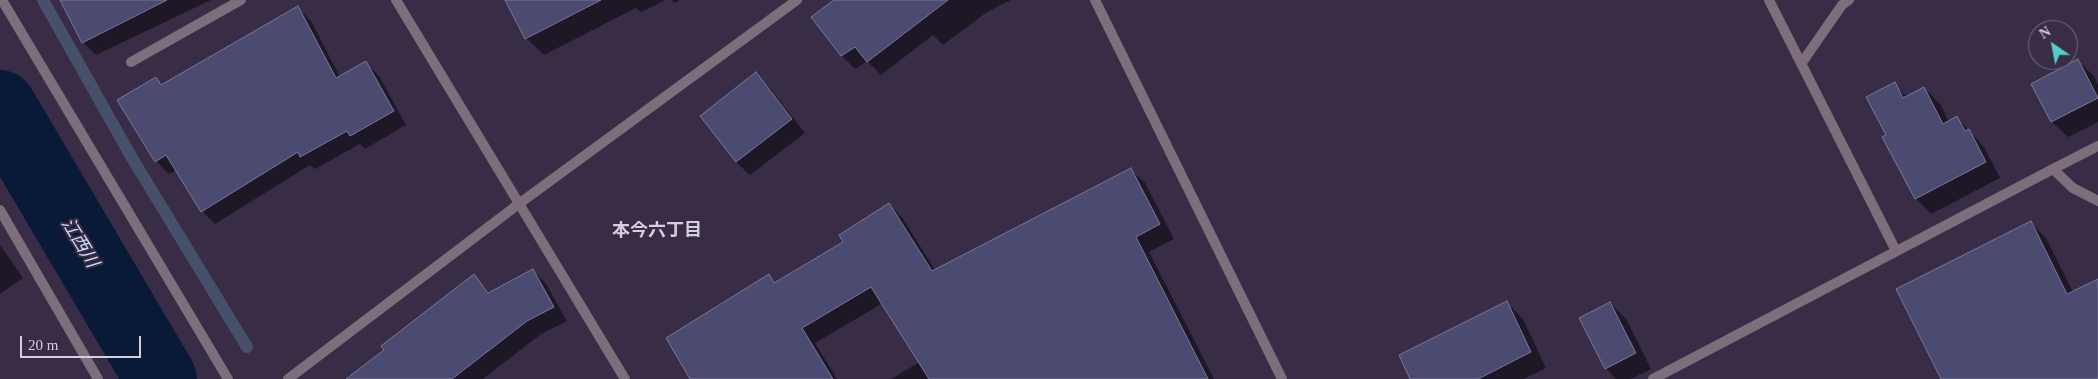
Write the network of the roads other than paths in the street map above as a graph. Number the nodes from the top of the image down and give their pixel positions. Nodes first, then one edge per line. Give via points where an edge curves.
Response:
1 (2, 0) edge
2 (240, 0) edge
3 (396, 0) edge
4 (797, 0) edge
5 (1095, 0) edge
6 (1769, 0) edge
7 (1849, 0) edge
8 (131, 62) dead end
9 (1801, 64) junction
10 (2098, 146) edge
11 (2053, 169) junction
12 (2098, 202) edge
13 (520, 203) junction
14 (0, 210) edge
15 (1896, 252) junction
16 (98, 379) edge
17 (228, 379) edge
18 (288, 379) edge
19 (625, 379) edge
20 (1282, 379) edge
21 (1653, 379) edge

1 - 17 street
2 - 8 street
3 - 13 street
4 - 13 street
5 - 20 street
6 - 9 street
7 - 9 street via 1842,4
9 - 15 street
10 - 11 street
11 - 12 street via 2073,188
11 - 15 street
13 - 18 street
13 - 19 street
14 - 16 street
15 - 21 street

